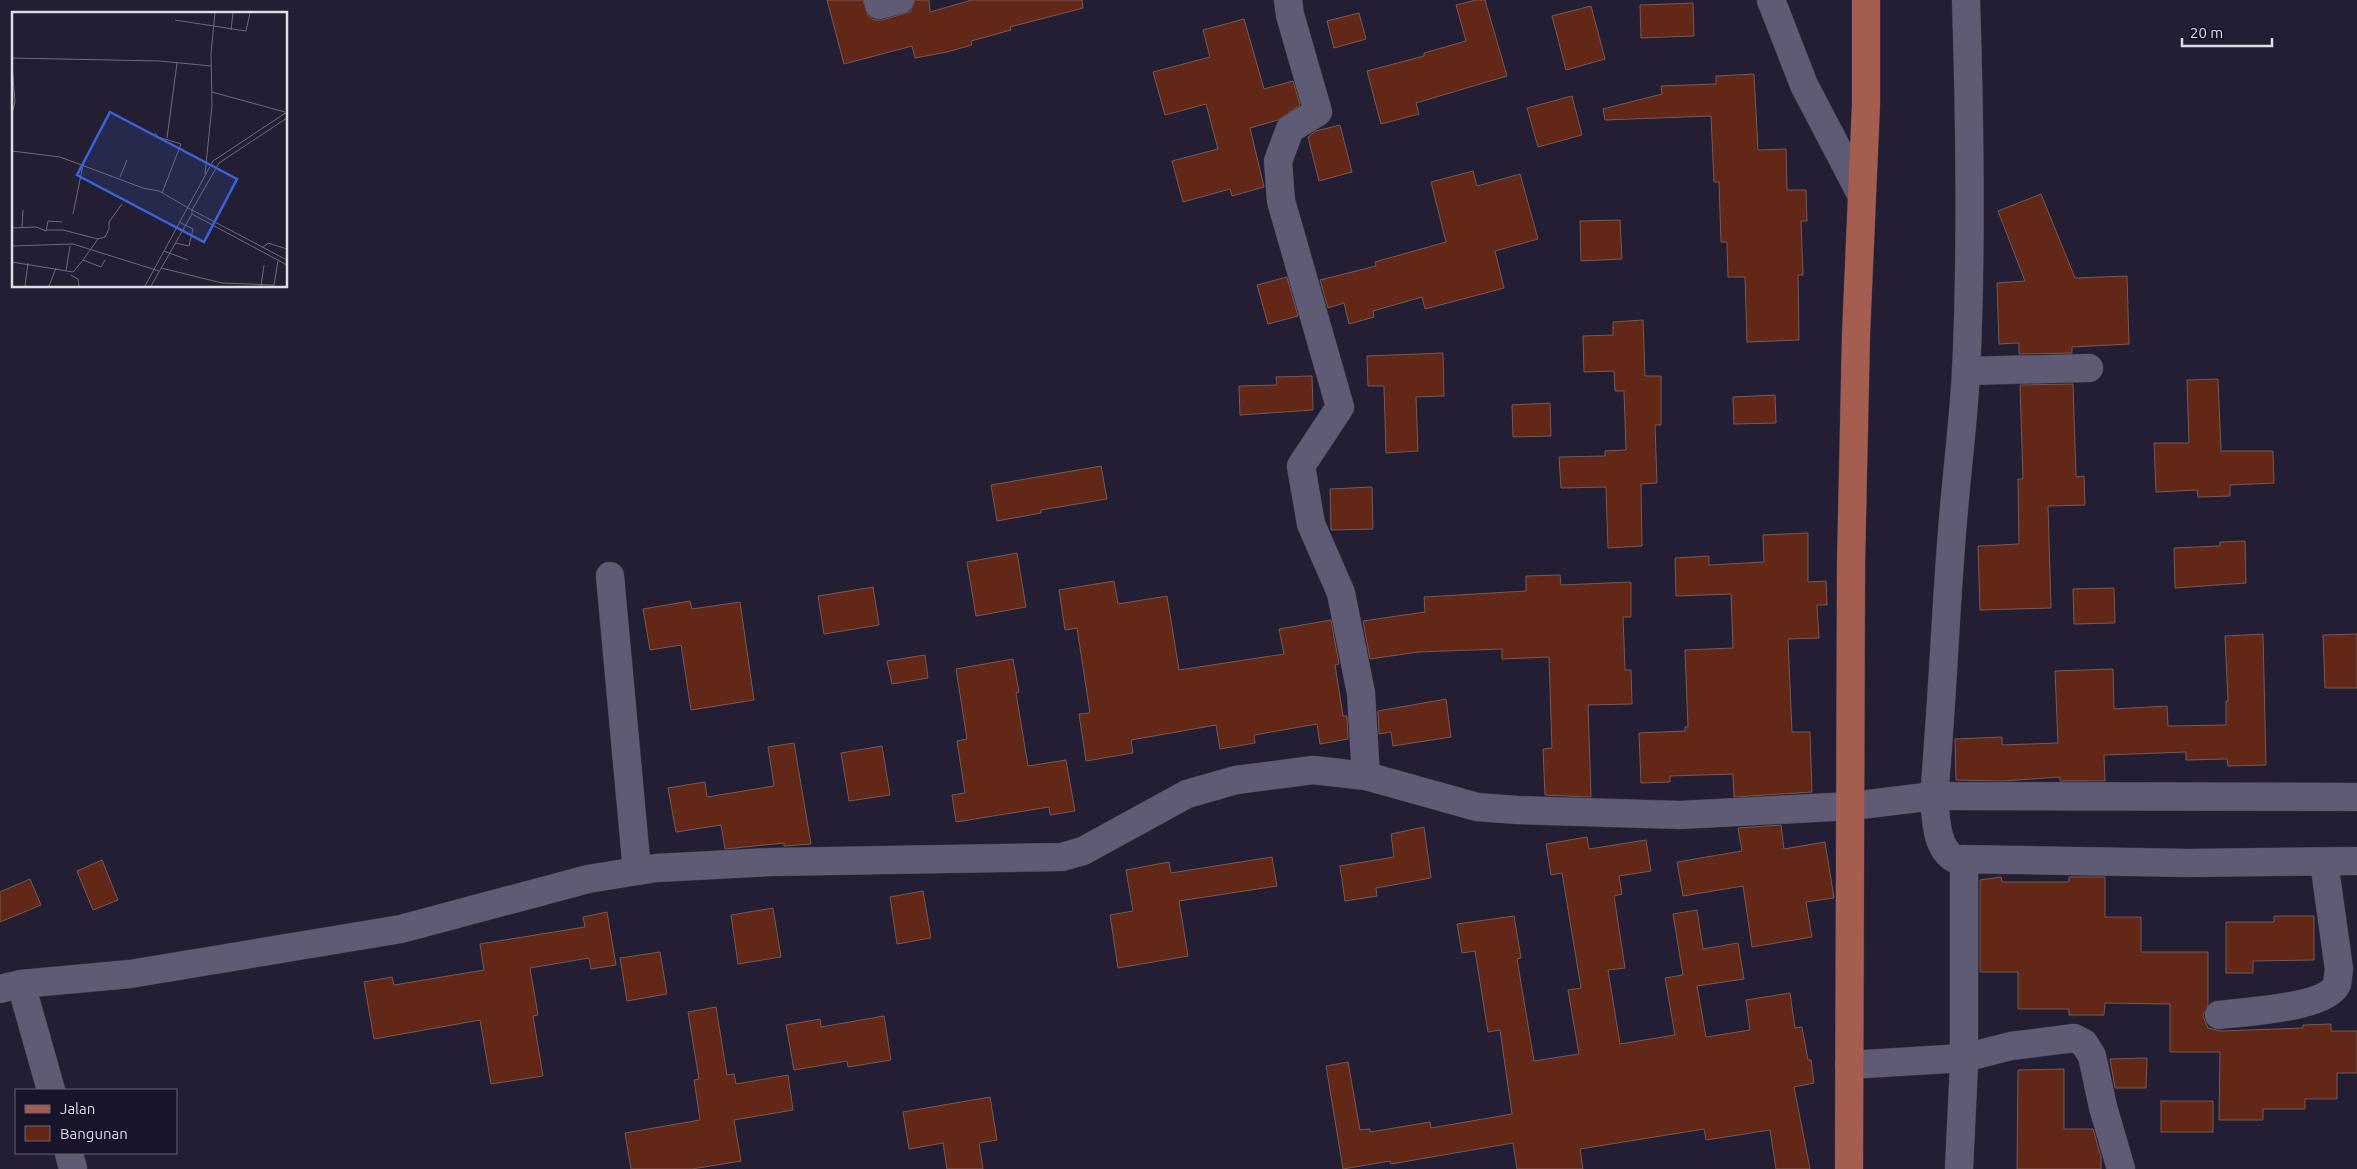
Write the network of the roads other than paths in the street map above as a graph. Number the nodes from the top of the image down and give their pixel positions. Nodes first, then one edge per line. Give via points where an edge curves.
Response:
1 (878, 0) edge
2 (900, 0) edge
3 (1288, 0) edge
4 (1771, 0) edge
5 (1866, 0) edge
6 (1966, 0) edge
7 (1861, 194) junction
8 (2088, 368) dead end
9 (1966, 371) junction
10 (610, 576) dead end
11 (1366, 776) junction
12 (2357, 797) edge
13 (1854, 806) junction
14 (1930, 806) junction
15 (1953, 854) junction
16 (2357, 861) edge
17 (2324, 862) junction
18 (637, 871) junction
19 (10, 987) edge
20 (2220, 1015) dead end
21 (1955, 1059) junction
22 (1849, 1066) junction
23 (51, 1089) edge
24 (68, 1154) edge
25 (73, 1169) edge
26 (1849, 1169) edge
27 (1959, 1169) edge
28 (2121, 1169) edge

1 - 2 street via 879,5
3 - 11 street via 1318,112 1290,129 1278,161 1281,201 1340,407 1301,466 1311,524 1341,593 1361,693
4 - 7 street via 1804,85
5 - 7 main road via 1866,104
6 - 9 street via 1971,153
7 - 13 main road via 1852,554
8 - 9 street
9 - 14 street via 1952,532 1943,706
10 - 18 street
11 - 13 street via 1477,806 1517,810 1680,815
11 - 18 street via 1313,770 1236,780 1187,794 1083,851 1062,857 771,862
12 - 14 street
13 - 14 street
13 - 22 main road
14 - 15 street
15 - 17 street via 2189,863
15 - 21 street
16 - 17 street
17 - 20 street via 2339,969 2336,986 2326,996 2308,1003
18 - 19 street via 588,879 401,930 130,974
19 - 23 street
21 - 22 street
21 - 27 street
21 - 28 street via 2011,1046 2074,1038 2084,1044 2092,1056
22 - 26 main road
24 - 25 street

